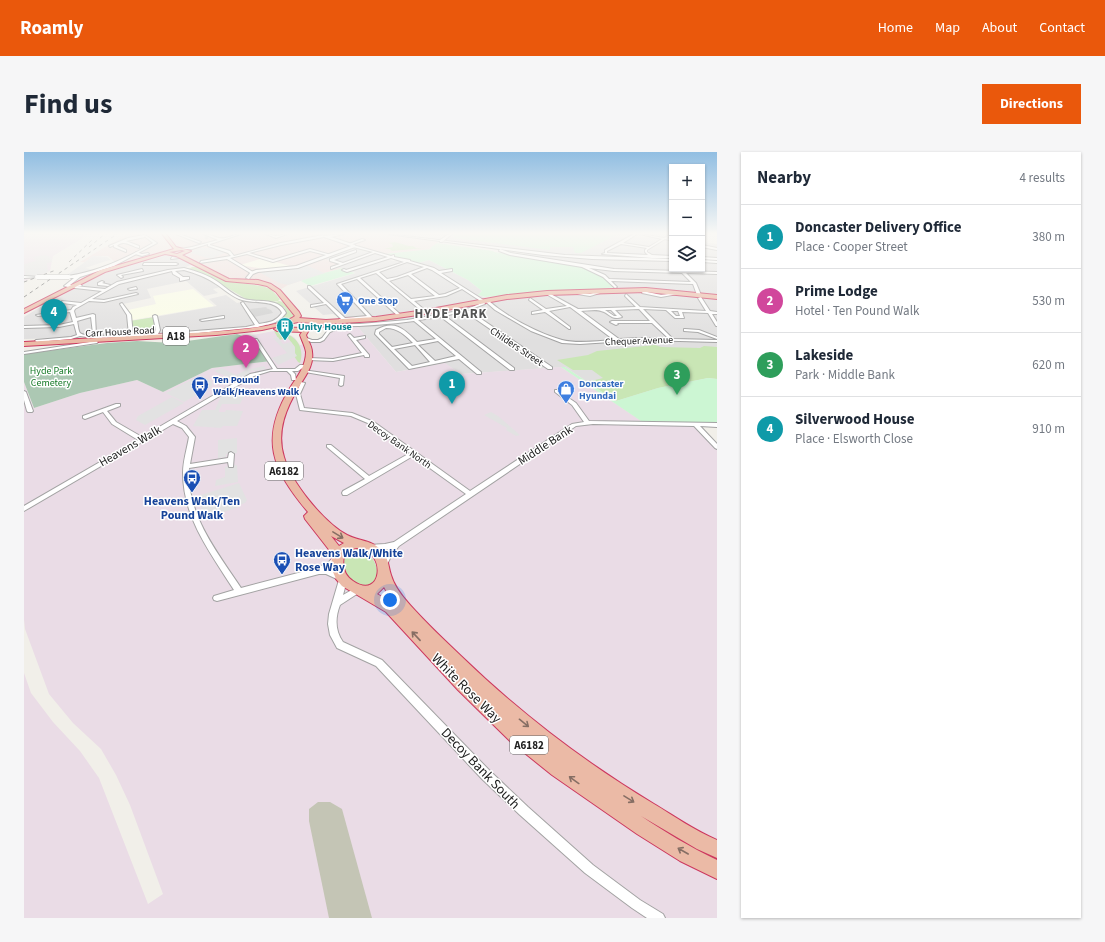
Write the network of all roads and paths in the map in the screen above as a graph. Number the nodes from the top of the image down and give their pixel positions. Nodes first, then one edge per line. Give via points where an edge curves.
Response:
1 (97, 270) edge
2 (104, 270) edge
3 (109, 270) edge
4 (142, 270) joint
5 (173, 270) joint
6 (186, 270) edge
7 (212, 270) edge
8 (214, 270) edge
9 (245, 270) edge
10 (261, 270) joint
11 (264, 270) edge
12 (350, 270) edge
13 (384, 270) edge
14 (418, 270) edge
15 (434, 270) edge
16 (451, 270) dead end
17 (590, 270) edge
18 (612, 270) edge
19 (669, 270) edge
20 (346, 271) dead end
21 (377, 272) junction
22 (439, 272) junction
23 (683, 272) edge
24 (705, 272) edge
25 (717, 273) edge
26 (408, 274) junction
27 (150, 275) junction
28 (24, 277) edge
29 (78, 277) junction
30 (121, 278) dead end
31 (182, 278) dead end
32 (251, 278) junction
33 (358, 278) junction
34 (387, 280) junction
35 (609, 280) junction
36 (102, 282) dead end
37 (694, 283) junction
38 (112, 286) junction
39 (71, 287) junction
40 (309, 287) dead end
41 (615, 287) dead end
42 (133, 288) dead end
43 (462, 288) junction
44 (106, 290) junction
45 (549, 294) junction
46 (438, 296) junction
47 (626, 296) dead end
48 (700, 296) junction
49 (717, 298) edge
50 (530, 299) dead end
51 (88, 300) junction
52 (411, 300) junction
53 (486, 301) junction
54 (63, 302) dead end
55 (245, 303) dead end
56 (327, 303) junction
57 (82, 304) junction
58 (122, 304) dead end
59 (312, 306) dead end
60 (571, 306) junction
61 (612, 308) junction
62 (637, 308) junction
63 (601, 309) junction
64 (667, 309) junction
65 (465, 310) junction
66 (545, 310) junction
67 (578, 310) junction
68 (679, 310) junction
69 (24, 312) edge
70 (72, 312) junction
71 (425, 312) junction
72 (533, 313) dead end
73 (709, 313) junction
74 (41, 314) dead end
75 (717, 314) edge
76 (441, 315) junction
77 (155, 316) dead end
78 (400, 316) junction
79 (223, 317) dead end
80 (214, 318) junction
81 (343, 318) junction
82 (373, 318) junction
83 (414, 319) junction
84 (202, 320) dead end
85 (74, 322) junction
86 (292, 322) junction
87 (387, 322) junction
88 (652, 322) junction
89 (616, 324) dead end
90 (308, 325) junction
91 (326, 325) junction
92 (335, 325) junction
93 (717, 325) edge
94 (258, 326) junction
95 (390, 326) junction
96 (25, 328) edge
97 (569, 328) dead end
98 (290, 329) junction
99 (685, 330) dead end
100 (196, 331) junction
101 (170, 333) dead end
102 (95, 334) dead end
103 (80, 335) junction
104 (156, 335) junction
105 (350, 335) dead end
106 (364, 337) dead end
107 (128, 338) junction
108 (304, 338) junction
109 (353, 339) junction
110 (670, 339) junction
111 (717, 339) edge
112 (256, 340) dead end
113 (439, 340) junction
114 (618, 340) junction
115 (37, 341) junction
116 (96, 342) junction
117 (562, 342) junction
118 (24, 344) edge
119 (415, 344) junction
120 (391, 348) junction
121 (559, 349) dead end
122 (24, 353) edge
123 (460, 357) junction
124 (309, 359) junction
125 (434, 363) junction
126 (550, 368) dead end
127 (304, 369) junction
128 (512, 369) dead end
129 (276, 370) junction
130 (288, 370) junction
131 (479, 373) dead end
132 (294, 379) junction
133 (303, 383) dead end
134 (341, 385) dead end
135 (24, 392) edge
136 (557, 392) dead end
137 (118, 405) dead end
138 (30, 410) dead end
139 (104, 410) junction
140 (85, 417) dead end
141 (172, 421) junction
142 (587, 422) junction
143 (696, 425) junction
144 (717, 425) edge
145 (142, 439) junction
146 (329, 446) dead end
147 (717, 447) edge
148 (414, 453) junction
149 (231, 460) dead end
150 (186, 466) junction
151 (369, 478) junction
152 (345, 492) dead end
153 (470, 494) junction
154 (24, 509) edge
155 (396, 544) junction
156 (364, 545) junction
157 (338, 557) junction
158 (384, 569) junction
159 (319, 571) junction
160 (342, 578) junction
161 (360, 591) junction
162 (239, 592) junction
163 (217, 598) dead end
164 (337, 603) junction
165 (717, 849) edge
166 (717, 870) edge
167 (659, 918) edge

1 - 29 street
2 - 39 highway
3 - 39 highway
4 - 27 street
4 - 30 street via 119,275
5 - 27 street
5 - 31 street
6 - 94 street via 203,275 242,299 274,304 283,310 284,313 278,320
7 - 32 highway via 228,280
8 - 32 highway via 228,278
9 - 32 street
10 - 11 street
10 - 32 street
12 - 20 street
13 - 21 street
14 - 26 street
15 - 22 street, Chequer Avenue
16 - 22 street
17 - 35 street
18 - 19 street
21 - 33 street
21 - 34 street
22 - 43 street, Chequer Avenue
23 - 37 street
24 - 25 street
26 - 34 street
26 - 46 street
27 - 38 street
28 - 29 street, bridge
29 - 39 street
32 - 86 highway via 278,291 297,313 298,316
32 - 90 highway via 268,281 278,287 300,310
33 - 78 street
33 - 82 street via 339,284
34 - 52 street
35 - 37 street
35 - 41 street
36 - 38 street via 99,284
37 - 48 street
38 - 44 street
39 - 44 street
39 - 69 highway
39 - 69 highway
40 - 56 street
42 - 51 street via 136,295 104,301
43 - 46 street
43 - 53 street, Chequer Avenue
44 - 51 street
45 - 48 highway via 632,290
45 - 49 highway via 643,292
45 - 53 highway
45 - 60 street
46 - 52 street
47 - 62 street
48 - 49 highway
48 - 73 street
50 - 66 street
51 - 57 street
52 - 71 street
53 - 65 street
53 - 71 highway
53 - 91 highway via 412,317
53 - 117 street, Chequer Avenue via 536,332
54 - 57 street
55 - 94 street
56 - 59 street
56 - 81 street
57 - 70 street
58 - 107 street via 129,317 131,334
60 - 66 street
60 - 67 street
61 - 62 street
61 - 63 street
61 - 63 street via 620,317 613,317
62 - 64 street
62 - 88 street
63 - 67 street
64 - 68 street
64 - 68 street via 675,317 683,317
65 - 76 street
65 - 126 street, Childers Street
66 - 72 street
66 - 97 street
67 - 114 street
68 - 73 street
70 - 74 street
70 - 85 street
71 - 78 highway
73 - 75 street
73 - 93 street
76 - 83 street
76 - 128 street
77 - 104 street via 158,330
78 - 82 highway
79 - 80 street
80 - 84 street
80 - 100 street via 217,328
81 - 82 street
81 - 92 street
82 - 92 highway
83 - 87 street
83 - 113 street
85 - 96 street via 59,326
85 - 102 street via 93,316
85 - 103 street
86 - 90 highway, Carr House Road
86 - 98 highway via 287,326
86 - 107 highway, Carr House Road / A18 via 241,330
87 - 92 street
87 - 95 street
88 - 89 street via 612,322
88 - 110 street
90 - 91 highway
90 - 92 highway
90 - 98 highway, Carr House Road
90 - 108 highway
91 - 92 street
92 - 108 street via 320,341 311,342
94 - 100 street
95 - 119 street via 400,329
95 - 120 street via 380,329 377,334
98 - 116 highway, Carr House Road / A18
98 - 127 highway via 304,351
99 - 111 street via 699,331
100 - 101 street
100 - 104 street
103 - 107 street
103 - 115 street
104 - 107 street
105 - 109 street
106 - 109 street
107 - 115 highway, A18
107 - 118 highway, Carr House Road / A18
108 - 124 highway via 309,348
109 - 124 street via 366,355 333,360
110 - 111 street, Chequer Avenue
110 - 114 street, Chequer Avenue
112 - 129 street
113 - 119 street
113 - 123 street
114 - 117 street, Chequer Avenue
115 - 118 highway, A18
116 - 118 highway, Carr House Road / A18
116 - 122 street
117 - 121 street
119 - 120 street
119 - 125 street
120 - 125 street via 411,368
123 - 125 street
123 - 131 street
124 - 127 highway, White Rose Way / A6182
127 - 130 street
127 - 132 highway, White Rose Way / A6182
127 - 134 street via 342,377
127 -> 156 highway, White Rose Way / A6182 via 279,415 276,439 280,460 296,490 327,526 340,537
129 - 130 street
129 - 141 street via 252,375
130 - 132 street
132 - 157 highway, White Rose Way / A6182 via 278,404 270,427 269,443 272,458 291,494 335,549
133 - 148 street, Decoy Bank North via 298,394 302,409 360,417
135 - 138 street
136 - 142 street via 574,404
137 - 139 street
139 - 140 street
139 - 145 street via 114,423
141 - 145 street, Heavens Walk
141 - 150 street, Heavens Walk via 184,427 192,437
142 - 143 street, Middle Bank
142 - 153 street, Middle Bank via 568,428
143 - 144 street, Middle Bank
143 - 147 street
145 - 154 street, Heavens Walk
146 - 151 street
148 - 151 street
148 - 153 street, Decoy Bank North
149 - 150 street
150 - 162 street, Heavens Walk via 187,493 194,517
151 - 152 street
153 - 155 street, Middle Bank
155 - 156 street, Middle Bank via 385,547
155 - 158 street, Middle Bank via 388,554
156 - 157 highway via 352,544
156 - 158 highway, White Rose Way via 379,555
157 - 159 street via 332,564
157 - 160 highway, White Rose Way via 337,570
158 - 161 highway via 379,586 374,591
158 -> 165 highway, White Rose Way / A6182 via 389,588 406,610 499,703 545,741 608,786
159 - 160 street via 327,571
159 - 162 street
160 - 161 highway, White Rose Way
160 - 164 street, Decoy Bank South
161 - 164 street
166 -> 161 highway, White Rose Way / A6182 via 642,828 540,754 493,714 391,609
162 - 163 street
164 - 167 street, Decoy Bank South via 332,621 336,640 340,645 379,663 524,811 590,870

